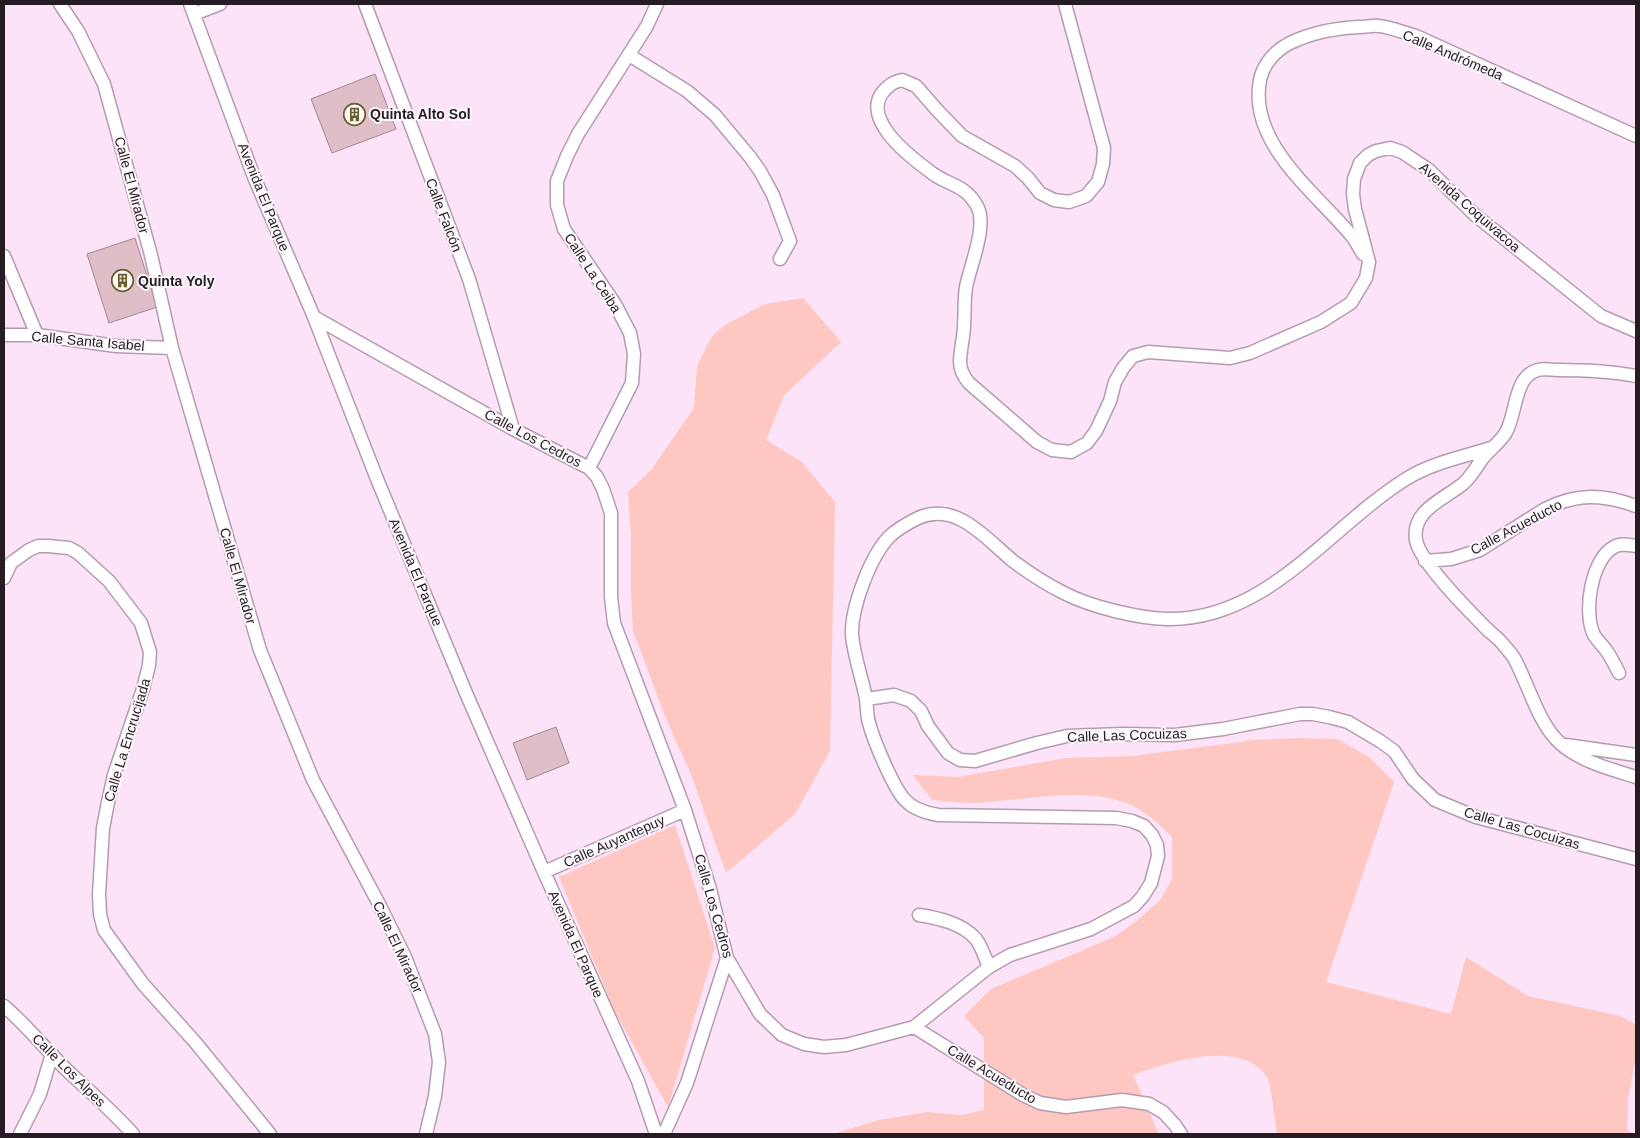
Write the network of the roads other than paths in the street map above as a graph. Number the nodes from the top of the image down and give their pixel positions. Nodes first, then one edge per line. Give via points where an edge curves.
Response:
1 (60, 4) edge
2 (220, 4) edge
3 (365, 4) edge
4 (657, 4) edge
5 (1065, 4) edge
6 (192, 9) edge
7 (629, 55) junction
8 (1636, 136) edge
9 (4, 256) edge
10 (780, 259) dead end
11 (1369, 262) junction
12 (314, 317) junction
13 (1636, 331) edge
14 (4, 335) edge
15 (37, 335) junction
16 (172, 348) junction
17 (1636, 376) edge
18 (513, 429) junction
19 (1491, 448) junction
20 (589, 468) junction
21 (1636, 506) edge
22 (1636, 546) edge
23 (1425, 561) junction
24 (4, 578) edge
25 (1619, 673) dead end
26 (866, 699) junction
27 (1561, 744) junction
28 (1636, 755) edge
29 (1636, 777) edge
30 (685, 810) junction
31 (1636, 859) edge
32 (544, 872) junction
33 (919, 915) dead end
34 (727, 958) junction
35 (989, 967) junction
36 (4, 1006) edge
37 (914, 1027) junction
38 (52, 1054) junction
39 (20, 1134) edge
40 (133, 1134) edge
41 (270, 1134) edge
42 (426, 1134) edge
43 (656, 1134) edge
44 (664, 1134) edge
45 (1181, 1134) edge

1 - 16 street, Calle El Mirador via 78,31 104,84 151,255
2 - 6 street
3 - 18 street, Calle Falcón via 469,279
4 - 7 street, Calle La Ceiba
5 - 11 street via 1104,148 1098,182 1086,196 1069,202 1054,200 1040,193 1015,166 962,136 916,86 902,80 889,85 878,98 877,115 886,131 933,174 970,194 978,208 978,240 964,305 960,362 963,375 1037,442 1061,452 1071,452 1087,443 1102,419 1115,382 1133,356 1148,352 1230,358 1250,353 1321,322 1351,303 1366,278
6 - 12 street, Avenida El Parque via 254,177
7 - 10 street via 694,97 715,115 750,157 773,195 790,241
7 - 20 street, Calle La Ceiba via 578,134 557,181 557,206 564,230 615,304 630,333 634,354 632,383
8 - 11 street, Calle Andrómeda via 1416,36 1379,26 1338,28 1301,38 1283,47 1269,60 1261,74 1258,90 1263,122 1269,137 1297,176 1352,236
9 - 15 street
11 - 13 street, Avenida Coquivacoa via 1355,210 1354,179 1360,163 1368,154 1390,148 1429,170 1475,215 1601,316
12 - 18 street, Calle Los Cedros
12 - 32 street, Avenida El Parque via 384,497
14 - 15 street, Calle Santa Isabel
15 - 16 street, Calle Santa Isabel via 116,346
16 - 42 street, Calle El Mirador via 260,650 313,780 404,957 435,1034 439,1062
17 - 19 street via 1589,370 1538,370 1526,377 1504,434
18 - 20 street, Calle Los Cedros
19 - 23 street via 1464,483 1422,516 1416,528 1416,542
19 - 26 street via 1409,477 1263,590 1202,616 1166,619 1132,615 1095,605 1037,578 969,523 950,515 933,513 920,517 888,538 868,571 858,598 852,632 855,660
20 - 30 street, Calle Los Cedros via 603,489 611,513 614,623
21 - 23 street, Calle Acueducto via 1608,498 1572,499 1545,509 1480,550 1451,559
22 - 25 street via 1613,547 1597,566 1589,596 1589,616 1594,635
23 - 27 street via 1514,657 1550,732
24 - 41 street, Calle La Encrucijada via 12,563 29,550 38,546 70,548 108,581 141,623 150,652 149,665 108,802 100,914 104,930 143,984
26 - 31 street, Calle Las Cocuizas via 894,695 912,701 948,753 960,760 975,761 1067,736 1175,735 1313,714 1348,722 1380,741 1394,751 1413,779 1435,800 1476,817
26 - 35 street, Calle Los Cedros via 868,720 876,744 898,792 914,808 953,817 1116,818 1144,826 1157,844 1158,856 1152,883 1134,906 1091,929 1010,956
27 - 28 street
27 - 29 street via 1580,757
30 - 32 street, Calle Auyantepuy
30 - 34 street, Calle Los Cedros
32 - 43 street, Avenida El Parque via 638,1081
33 - 35 street via 953,923 966,930 976,940
34 - 37 street, Calle Los Cedros via 760,1014 782,1035 804,1044 846,1046
34 - 44 street via 687,1083
35 - 37 street, Calle Los Cedros
36 - 38 street, Calle Los Alpes
37 - 45 street, Calle Acueducto via 1040,1103 1066,1107 1122,1100 1149,1104 1163,1112
38 - 39 street via 40,1094
38 - 40 street, Calle Los Alpes

